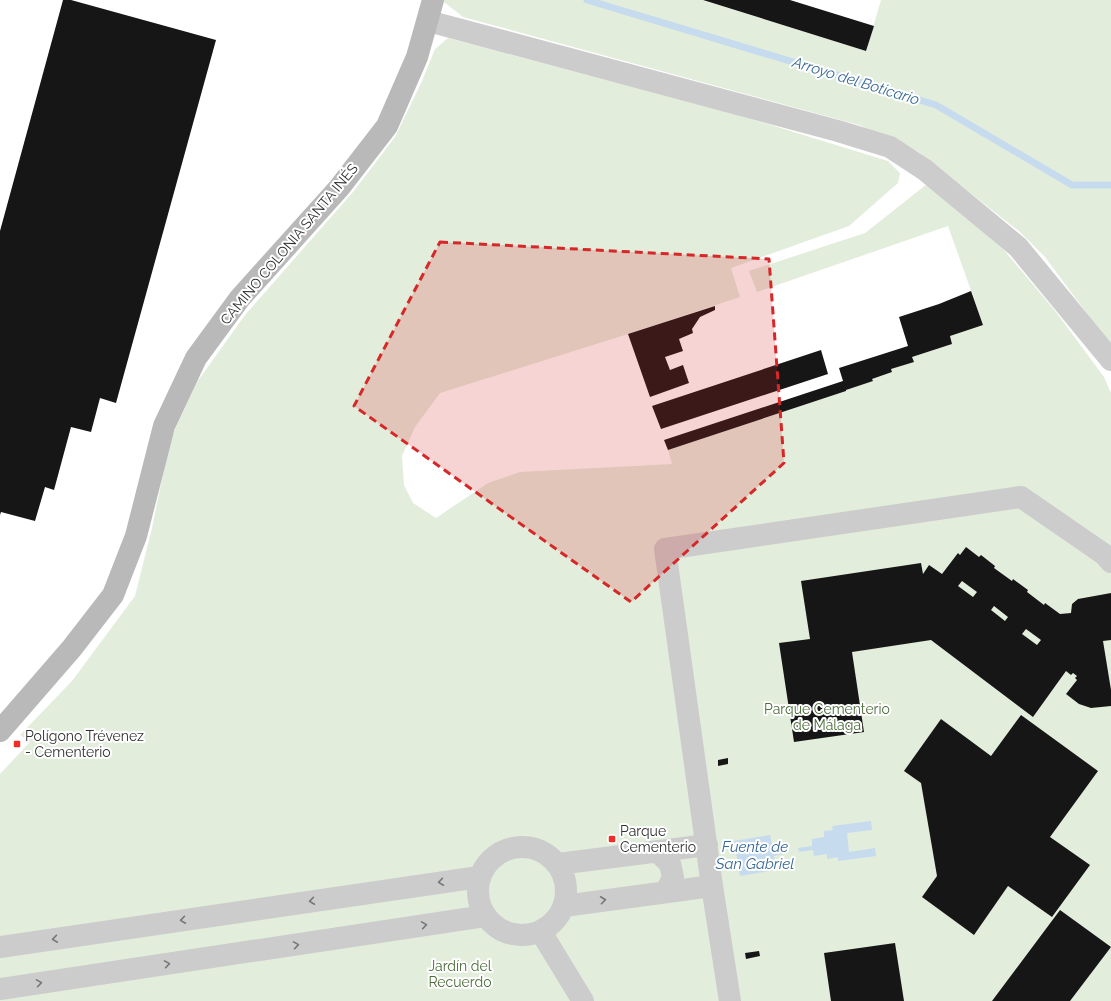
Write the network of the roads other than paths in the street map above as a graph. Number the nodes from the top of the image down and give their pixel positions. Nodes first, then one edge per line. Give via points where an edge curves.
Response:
1 (433, 0) edge
2 (428, 21) junction
3 (1111, 360) edge
4 (1111, 562) edge
5 (0, 731) edge
6 (707, 845) junction
7 (657, 851) junction
8 (558, 864) junction
9 (479, 876) junction
10 (712, 886) junction
11 (666, 892) junction
12 (564, 906) junction
13 (485, 916) junction
14 (541, 932) junction
15 (0, 947) edge
16 (0, 989) edge
17 (583, 1001) edge
18 (730, 1001) edge

1 - 2 main road, CAMINO COLONIA SANTA INÉS
2 - 3 street via 890,147 925,170 1018,246
2 - 5 main road, CAMINO COLONIA SANTA INÉS via 417,57 387,126 340,188 240,298 196,358 164,426 136,536 113,595 72,648
4 - 6 street via 1105,555 1021,497 665,549
6 - 7 street
6 - 10 street
7 - 8 street
7 - 11 street via 670,864 672,870 673,877
8 - 9 street via 540,850 529,846 512,847 492,857
8 - 12 street via 566,884
9 - 13 street via 477,897
9 -> 15 street
10 - 11 street
10 - 18 street
12 -> 11 street
12 - 14 street via 555,921
13 - 14 street via 500,930 520,936
16 -> 13 street
14 - 17 street

